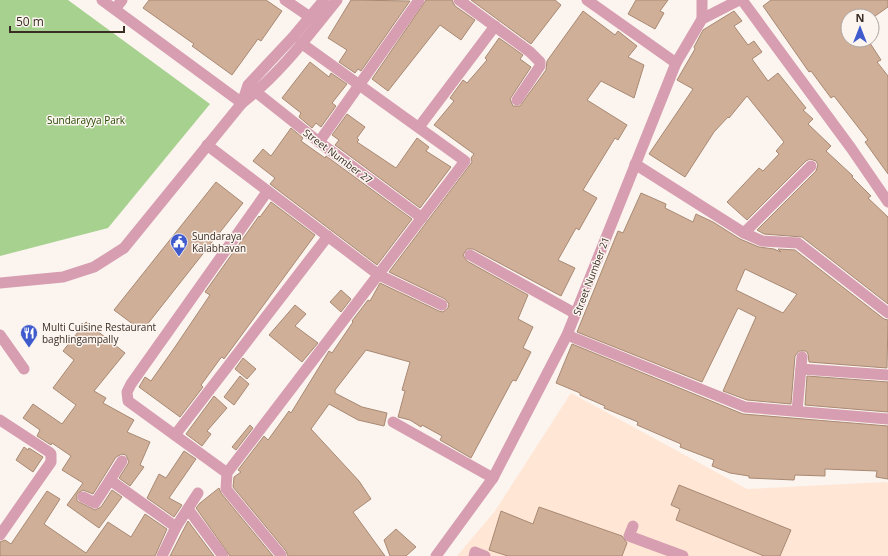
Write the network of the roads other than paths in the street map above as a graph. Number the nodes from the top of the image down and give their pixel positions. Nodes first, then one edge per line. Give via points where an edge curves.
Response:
1 (102, 0) edge
2 (122, 0) edge
3 (285, 0) edge
4 (324, 0) edge
5 (337, 0) edge
6 (419, 0) edge
7 (459, 0) edge
8 (587, 0) edge
9 (702, 0) edge
10 (739, 0) edge
11 (742, 0) edge
12 (115, 9) junction
13 (310, 17) junction
14 (702, 19) junction
15 (495, 26) junction
16 (301, 43) junction
17 (676, 63) junction
18 (359, 84) junction
19 (256, 92) junction
20 (517, 100) dead end
21 (242, 103) junction
22 (418, 127) junction
23 (319, 142) junction
24 (207, 146) junction
25 (635, 164) junction
26 (811, 166) dead end
27 (267, 192) junction
28 (888, 202) edge
29 (422, 218) junction
30 (744, 233) junction
31 (328, 236) junction
32 (470, 255) dead end
33 (379, 275) junction
34 (0, 283) edge
35 (442, 305) dead end
36 (888, 313) edge
37 (576, 314) junction
38 (0, 335) edge
39 (567, 335) junction
40 (802, 357) dead end
41 (24, 369) dead end
42 (801, 369) junction
43 (888, 374) edge
44 (797, 411) junction
45 (888, 419) edge
46 (0, 420) edge
47 (393, 422) dead end
48 (175, 435) junction
49 (122, 461) dead end
50 (227, 473) junction
51 (493, 478) junction
52 (110, 480) junction
53 (198, 492) dead end
54 (83, 497) dead end
55 (188, 509) junction
56 (176, 527) junction
57 (631, 531) dead end
58 (0, 535) edge
59 (281, 555) edge
60 (162, 556) edge
61 (223, 556) edge
62 (436, 556) edge
63 (474, 556) edge
64 (485, 556) edge
65 (683, 556) edge

1 - 12 street
2 - 12 street
3 - 13 street
4 - 13 street
5 - 16 street
6 - 18 street
7 - 15 street
8 - 17 street
9 - 14 street
10 - 14 street
11 - 28 street
12 - 21 street
13 - 21 street via 248,85
14 - 17 street, Street Number 21
15 - 20 street via 540,62 540,66
15 - 22 street
16 - 18 street
16 - 19 street
17 - 25 street, Street Number 21
18 - 22 street
18 - 23 street
19 - 21 street
19 - 23 street, Street Number 27
21 - 24 street
22 - 29 street via 465,161
23 - 29 street, Street Number 27
24 - 27 street
24 - 34 street via 124,248 94,267 63,277
25 - 30 street
25 - 37 street, Street Number 21
26 - 30 street
27 - 31 street
27 - 48 street via 127,392 128,401
29 - 33 street
30 - 36 street via 762,241 798,244
31 - 33 street
31 - 48 street
32 - 37 street
33 - 35 street
33 - 50 street
37 - 39 street, Street Number 21
38 - 41 street
39 - 44 street via 745,407
39 - 51 street, Street Number 21
40 - 42 street
42 - 43 street
42 - 44 street
44 - 45 street
46 - 58 street via 49,452 52,458
47 - 51 street
48 - 50 street
49 - 52 street
50 - 59 street via 226,489
51 - 62 street, Street Number 21
52 - 54 street via 95,503
52 - 56 street
53 - 55 street
55 - 56 street
55 - 61 street
56 - 60 street
57 - 65 street
63 - 64 street via 476,552

